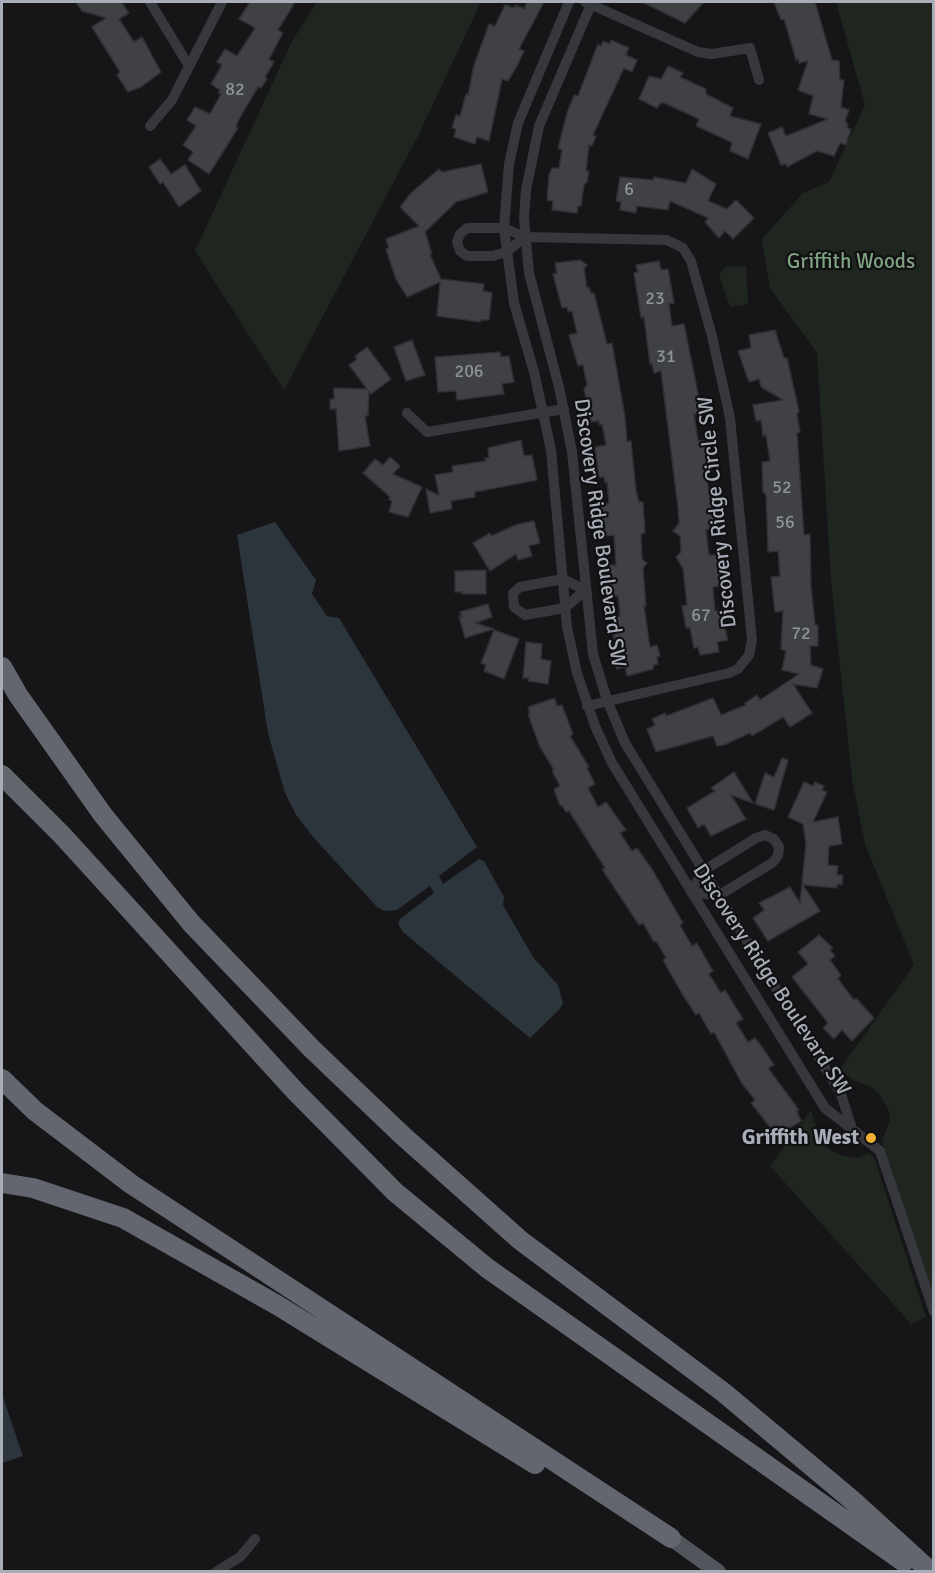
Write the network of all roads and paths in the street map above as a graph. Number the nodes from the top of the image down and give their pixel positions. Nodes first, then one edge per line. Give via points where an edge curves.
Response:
1 (150, 2) edge
2 (222, 2) edge
3 (569, 2) edge
4 (589, 2) edge
5 (189, 66) junction
6 (759, 80) dead end
7 (150, 126) dead end
8 (504, 228) junction
9 (525, 237) junction
10 (506, 252) junction
11 (564, 409) junction
12 (407, 413) dead end
13 (544, 413) junction
14 (563, 579) junction
15 (585, 590) junction
16 (565, 608) junction
17 (2, 667) edge
18 (607, 700) junction
19 (587, 706) junction
20 (2, 775) edge
21 (703, 871) junction
22 (691, 892) junction
23 (718, 896) junction
24 (2, 1079) edge
25 (851, 1126) junction
26 (2, 1183) edge
27 (933, 1312) edge
28 (672, 1538) junction
29 (255, 1539) dead end
30 (216, 1572) edge
31 (718, 1572) edge
32 (918, 1572) edge
33 (931, 1572) edge

1 - 5 street
2 - 5 street
3 - 8 street, Discovery Ridge Boulevard SW via 518,123 509,164
4 - 6 street via 698,52 712,54 750,48
4 - 9 street, Discovery Ridge Boulevard SW via 539,126 526,190
5 - 7 street via 172,100
8 - 9 street
8 - 10 street, Discovery Ridge Boulevard SW
8 - 10 street via 467,228 457,242 467,256
9 - 10 street
9 - 11 street, Discovery Ridge Boulevard SW via 534,298
9 - 18 street, Discovery Ridge Circle SW via 667,240 683,248 691,261 712,336 730,418 752,640 749,655 738,669 729,672
10 - 13 street, Discovery Ridge Boulevard SW via 514,303
11 - 13 street
11 - 15 street, Discovery Ridge Boulevard SW via 578,494
12 - 13 street via 428,432
13 - 14 street, Discovery Ridge Boulevard SW via 557,496
14 - 15 street
14 - 16 street, Discovery Ridge Boulevard SW
14 - 16 street via 520,586 513,593 512,603 525,615
15 - 16 street
15 - 18 street, Discovery Ridge Boulevard SW via 593,654
16 - 19 street, Discovery Ridge Boulevard SW via 571,649
17 - 33 highway via 125,842 192,923 312,1049 520,1240 723,1392
18 - 19 street, Discovery Ridge Circle SW
18 - 21 street, Discovery Ridge Boulevard SW via 626,743
19 - 22 street, Discovery Ridge Boulevard SW via 612,763
20 - 32 highway via 62,835 295,1091 395,1192 487,1268
21 - 22 street
21 - 23 street, Discovery Ridge Boulevard SW
21 - 23 street via 760,836 770,836 777,842 776,860
22 - 23 street
22 - 25 street, Discovery Ridge Boulevard SW via 825,1108
23 - 25 street, Discovery Ridge Boulevard SW via 841,1094
24 - 28 highway via 35,1111 140,1191
25 - 27 street via 880,1151
26 - 28 highway via 33,1188 123,1218 277,1305 628,1521
28 - 31 main road
29 - 30 street via 240,1557

